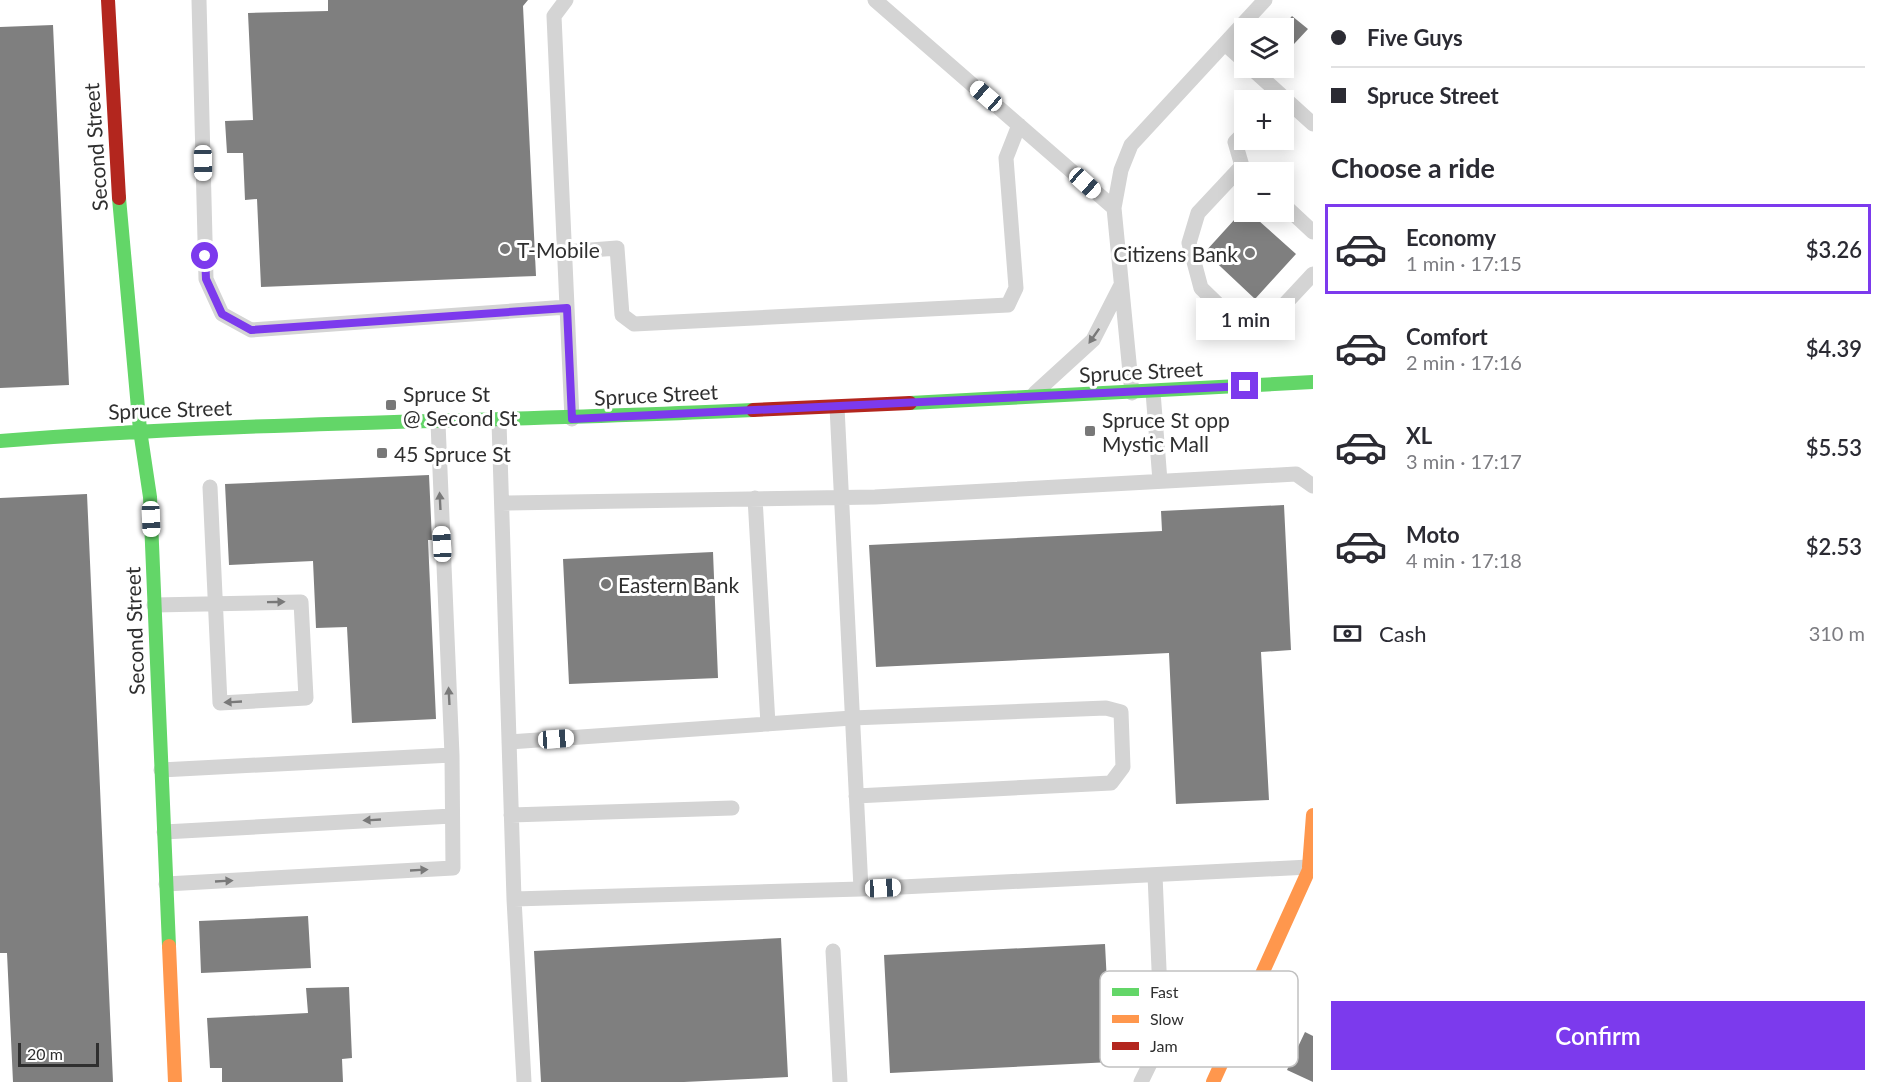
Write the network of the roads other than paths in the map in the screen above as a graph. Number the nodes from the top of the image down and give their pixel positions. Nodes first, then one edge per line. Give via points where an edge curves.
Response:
1 (108, 0) edge
2 (199, 0) edge
3 (566, 0) edge
4 (875, 0) edge
5 (1265, 0) edge
6 (1225, 44) junction
7 (1234, 52) edge
8 (1260, 78) edge
9 (1271, 90) edge
10 (1294, 109) edge
11 (1313, 124) edge
12 (1019, 125) junction
13 (1234, 179) edge
14 (1114, 208) junction
15 (1294, 214) edge
16 (1313, 232) edge
17 (565, 252) junction
18 (1313, 274) edge
19 (1122, 284) junction
20 (567, 308) junction
21 (1313, 382) edge
22 (1153, 392) junction
23 (1132, 393) junction
24 (1029, 398) junction
25 (837, 407) junction
26 (572, 419) junction
27 (499, 422) junction
28 (438, 423) junction
29 (140, 430) junction
30 (0, 441) edge
31 (1160, 481) junction
32 (1313, 486) edge
33 (210, 487) dead end
34 (841, 497) junction
35 (755, 498) junction
36 (502, 503) junction
37 (217, 603) junction
38 (154, 605) junction
39 (852, 718) junction
40 (768, 724) junction
41 (509, 742) junction
42 (452, 755) junction
43 (161, 770) junction
44 (856, 796) junction
45 (732, 808) dead end
46 (511, 815) junction
47 (1313, 815) edge
48 (452, 816) junction
49 (164, 832) junction
50 (1311, 864) edge
51 (1155, 875) junction
52 (166, 884) junction
53 (861, 889) junction
54 (514, 899) junction
55 (833, 951) dead end
56 (1159, 971) edge
57 (1263, 971) edge
58 (1148, 1067) edge
59 (1220, 1067) edge
60 (175, 1082) edge
61 (524, 1082) edge
62 (840, 1082) edge
63 (1141, 1082) edge
64 (1213, 1082) edge

1 - 29 main road, Second Street via 115,158
2 - 20 lane via 206,279 222,314 251,330
3 - 17 lane via 554,16
4 - 12 lane
5 - 6 lane
6 - 7 lane
6 - 14 lane via 1131,145 1121,170
8 - 9 lane
10 - 11 lane
12 - 14 lane
12 - 17 lane via 1006,158 1016,288 1008,305 634,324 622,315 617,248
13 - 18 lane via 1198,213 1189,243 1201,288 1235,321 1268,322
14 - 19 lane
15 - 16 lane
17 - 20 lane
19 - 23 lane
19 -> 24 lane via 1093,340
20 - 26 lane
21 - 22 main road, Spruce Street
22 - 23 main road, Spruce Street
22 - 31 lane
23 - 24 main road, Spruce Street
24 - 25 main road, Spruce Street
25 - 26 main road, Spruce Street
25 - 34 lane
26 - 27 main road, Spruce Street
27 - 28 main road, Spruce Street
27 - 36 lane
28 - 29 main road, Spruce Street
42 -> 28 lane
29 - 30 main road, Spruce Street
29 - 38 main road, Second Street via 150,497
31 - 32 lane via 1296,474
31 - 34 lane
33 - 37 lane
34 - 35 lane
34 - 39 lane
35 - 36 lane
35 - 40 lane
36 - 41 lane
37 -> 37 lane via 301,602 306,698 220,703
37 - 38 lane
38 - 43 main road, Second Street
39 - 40 lane
39 - 44 lane
39 - 44 lane via 1106,708 1121,712 1123,767 1111,783
40 - 41 lane
41 - 46 lane
42 - 43 lane
42 - 48 lane
43 - 49 main road, Second Street
44 - 53 lane
45 - 46 lane
46 - 54 lane
47 - 50 main road
48 -> 49 lane
52 -> 48 lane via 453,868
49 - 52 main road, Second Street
50 - 51 lane
50 - 57 main road
51 - 53 lane
51 - 56 lane
52 - 60 main road, Second Street
53 - 54 lane
54 - 61 lane
55 - 62 lane
58 - 63 lane
59 - 64 main road

